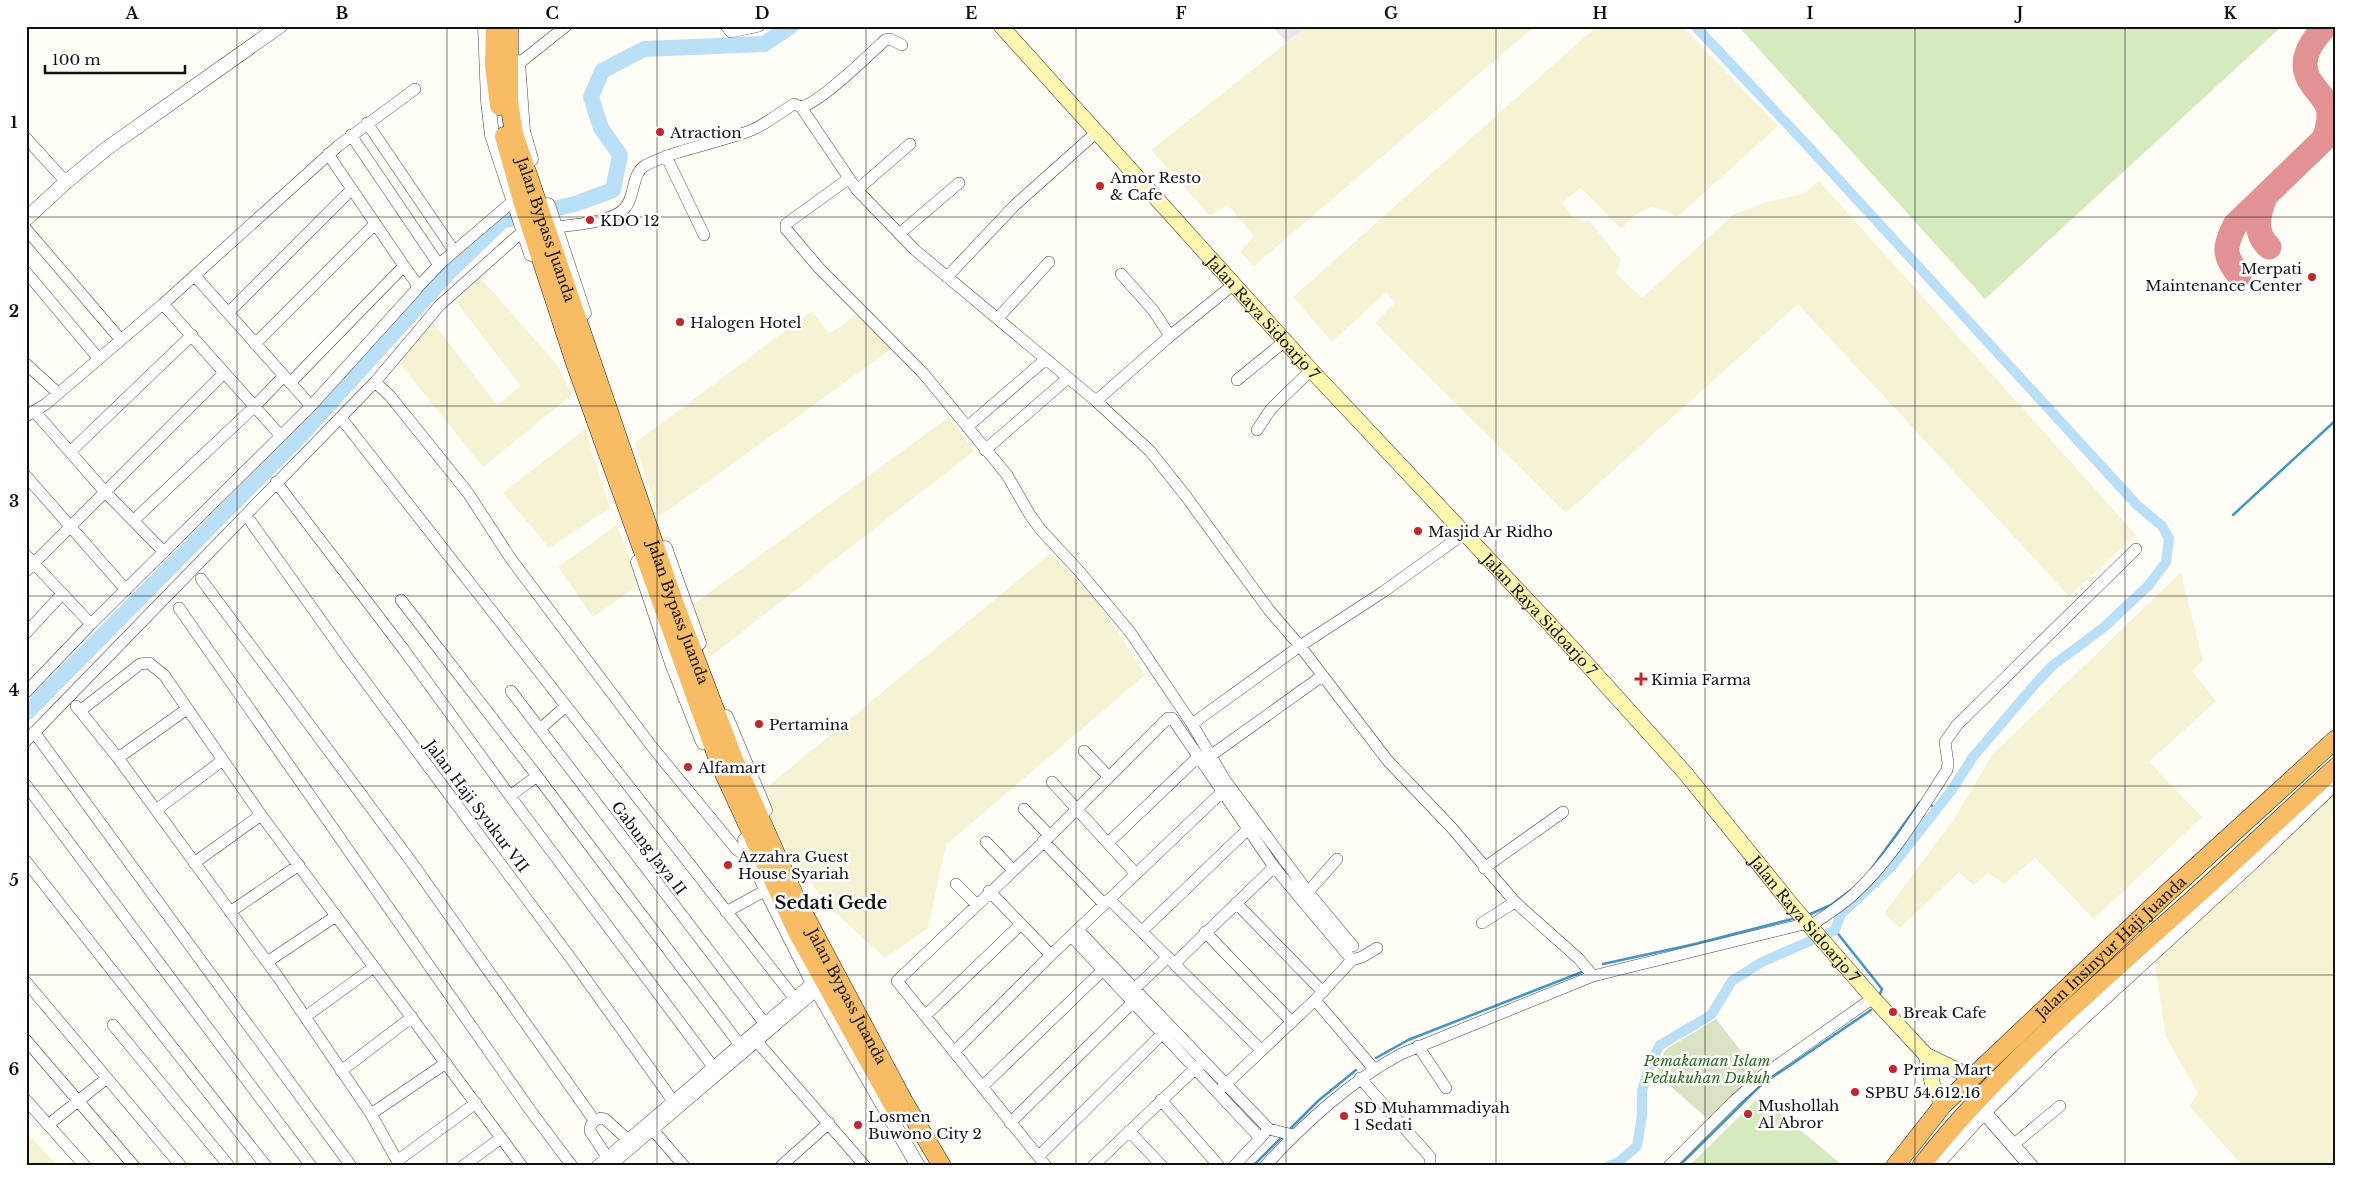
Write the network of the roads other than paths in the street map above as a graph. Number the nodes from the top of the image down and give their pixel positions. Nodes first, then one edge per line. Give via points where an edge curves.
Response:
1 (280, 26) edge
2 (486, 26) edge
3 (495, 26) edge
4 (509, 26) edge
5 (518, 26) edge
6 (566, 26) edge
7 (726, 26) edge
8 (760, 26) edge
9 (1001, 26) edge
10 (902, 45) dead end
11 (514, 61) junction
12 (415, 89) dead end
13 (800, 108) junction
14 (367, 123) junction
15 (1098, 131) junction
16 (351, 135) junction
17 (26, 138) edge
18 (910, 144) dead end
19 (328, 154) junction
20 (666, 156) junction
21 (848, 179) junction
22 (66, 182) junction
23 (959, 183) dead end
24 (352, 189) junction
25 (857, 190) junction
26 (531, 204) junction
27 (26, 219) edge
28 (375, 224) junction
29 (538, 227) junction
30 (26, 229) edge
31 (900, 234) junction
32 (704, 235) dead end
33 (454, 251) junction
34 (1049, 262) dead end
35 (439, 265) junction
36 (404, 266) junction
37 (26, 272) edge
38 (1121, 274) dead end
39 (195, 276) junction
40 (947, 277) junction
41 (1234, 284) junction
42 (417, 288) junction
43 (163, 304) junction
44 (228, 313) junction
45 (998, 318) junction
46 (575, 334) junction
47 (192, 335) junction
48 (1170, 336) junction
49 (121, 340) junction
50 (1285, 340) junction
51 (255, 344) junction
52 (99, 359) junction
53 (1046, 359) junction
54 (26, 364) edge
55 (1311, 370) junction
56 (224, 373) junction
57 (1068, 378) junction
58 (287, 379) junction
59 (1237, 380) dead end
60 (375, 382) junction
61 (58, 394) junction
62 (1096, 401) junction
63 (311, 406) junction
64 (254, 407) junction
65 (31, 414) edge
66 (341, 418) junction
67 (967, 427) junction
68 (1257, 430) dead end
69 (280, 435) junction
70 (986, 450) junction
71 (70, 452) junction
72 (26, 476) edge
73 (276, 482) junction
74 (106, 493) junction
75 (134, 520) junction
76 (251, 522) dead end
77 (71, 527) junction
78 (1465, 533) junction
79 (2136, 549) dead end
80 (164, 552) junction
81 (29, 564) edge
82 (201, 578) dead end
83 (126, 590) junction
84 (62, 594) junction
85 (401, 600) dead end
86 (668, 604) junction
87 (179, 608) dead end
88 (91, 624) junction
89 (26, 633) edge
90 (1300, 646) junction
91 (1322, 676) junction
92 (511, 691) dead end
93 (26, 692) edge
94 (69, 696) junction
95 (566, 706) junction
96 (187, 708) junction
97 (80, 711) junction
98 (1192, 724) junction
99 (540, 729) junction
100 (30, 736) edge
101 (2336, 739) edge
102 (1084, 751) dead end
103 (118, 758) junction
104 (1205, 758) junction
105 (223, 760) junction
106 (2336, 767) edge
107 (537, 776) junction
108 (1109, 777) junction
109 (1052, 782) dead end
110 (2336, 782) edge
111 (26, 785) edge
112 (1222, 792) junction
113 (510, 796) junction
114 (1024, 809) dead end
115 (1077, 809) junction
116 (156, 810) junction
117 (1564, 812) dead end
118 (261, 815) junction
119 (1247, 830) junction
120 (1047, 839) junction
121 (986, 842) dead end
122 (1108, 844) junction
123 (752, 855) junction
124 (1337, 859) dead end
125 (26, 861) edge
126 (194, 863) junction
127 (298, 865) junction
128 (1274, 867) junction
129 (1484, 868) junction
130 (1013, 870) junction
131 (1136, 874) junction
132 (956, 884) dead end
133 (766, 890) junction
134 (989, 891) junction
135 (1308, 892) junction
136 (2164, 896) junction
137 (1107, 902) junction
138 (1515, 902) junction
139 (1236, 903) junction
140 (977, 905) junction
141 (230, 912) junction
142 (726, 912) junction
143 (2178, 913) junction
144 (336, 916) junction
145 (1482, 923) dead end
146 (1021, 924) junction
147 (1809, 925) junction
148 (1142, 931) junction
149 (1205, 932) junction
150 (1074, 933) junction
151 (1352, 946) dead end
152 (1376, 948) dead end
153 (1051, 955) junction
154 (1171, 960) junction
155 (1352, 960) junction
156 (267, 962) junction
157 (374, 967) junction
158 (1103, 970) junction
159 (1593, 976) junction
160 (821, 980) junction
161 (26, 982) edge
162 (849, 993) junction
163 (1131, 996) junction
164 (1319, 996) junction
165 (795, 998) junction
166 (1873, 998) junction
167 (925, 1016) junction
168 (305, 1017) junction
169 (412, 1018) junction
170 (1292, 1022) junction
171 (765, 1024) junction
172 (113, 1025) dead end
173 (1162, 1034) junction
174 (754, 1038) junction
175 (26, 1040) edge
176 (2046, 1040) junction
177 (740, 1046) junction
178 (1418, 1046) junction
179 (1261, 1050) junction
180 (954, 1052) junction
181 (1926, 1055) junction
182 (446, 1064) junction
183 (1200, 1064) junction
184 (714, 1068) junction
185 (1374, 1069) junction
186 (341, 1071) junction
187 (871, 1077) junction
188 (1972, 1077) junction
189 (107, 1078) junction
190 (1360, 1078) junction
191 (1227, 1083) junction
192 (982, 1087) junction
193 (1446, 1088) dead end
194 (1218, 1092) junction
195 (26, 1100) edge
196 (78, 1100) junction
197 (1162, 1100) junction
198 (476, 1103) junction
199 (1943, 1104) junction
200 (675, 1105) junction
201 (2060, 1106) dead end
202 (1984, 1112) junction
203 (370, 1114) junction
204 (594, 1120) junction
205 (829, 1122) junction
206 (1010, 1123) junction
207 (48, 1125) junction
208 (653, 1130) junction
209 (1273, 1130) junction
210 (1129, 1131) junction
211 (1291, 1134) junction
212 (500, 1138) junction
213 (1260, 1138) junction
214 (627, 1139) junction
215 (2013, 1145) junction
216 (1039, 1156) junction
217 (1931, 1161) edge
218 (608, 1162) edge
219 (399, 1163) edge
220 (1096, 1164) edge
221 (946, 1165) edge
222 (85, 1166) edge
223 (134, 1166) edge
224 (181, 1166) edge
225 (229, 1166) edge
226 (266, 1166) edge
227 (311, 1166) edge
228 (351, 1166) edge
229 (463, 1166) edge
230 (522, 1166) edge
231 (572, 1166) edge
232 (597, 1166) edge
233 (684, 1166) edge
234 (781, 1166) edge
235 (865, 1166) edge
236 (918, 1166) edge
237 (928, 1166) edge
238 (1046, 1166) edge
239 (1162, 1166) edge
240 (1219, 1166) edge
241 (1234, 1166) edge
242 (1264, 1166) edge
243 (1430, 1166) edge
244 (1669, 1166) edge
245 (1895, 1166) edge
246 (2031, 1166) edge

1 - 22 street via 106,149
2 - 26 street via 492,135
3 - 26 highway, Jalan Bypass Juanda via 494,65 502,130
4 - 11 highway, Jalan Bypass Juanda
5 - 11 street
6 - 11 street
7 - 8 street via 731,32
9 - 15 main road, Jalan Raya Sidoarjo 7
10 - 13 street via 885,40 852,71
11 - 26 highway, Jalan Bypass Juanda via 509,101
12 - 14 street
13 - 20 street via 794,104 753,129
13 - 21 street
14 - 16 street
14 - 33 street
15 - 40 street via 1021,199
15 - 41 main road, Jalan Raya Sidoarjo 7
16 - 19 street
16 - 35 street
17 - 22 street
18 - 25 street
19 - 24 street
19 - 39 street
20 - 29 street via 639,170 631,199 620,212 606,218
20 - 32 street
21 - 25 street
21 - 67 street via 786,224 786,229 819,268 923,373
22 - 27 street
23 - 31 street
24 - 28 street
24 - 44 street
25 - 31 street
26 - 29 highway, Jalan Bypass Juanda
26 - 29 street
26 - 33 street
28 - 36 street
28 - 51 street
29 - 46 highway, Jalan Bypass Juanda
29 - 46 street
29 - 60 street via 440,305
30 - 49 street
31 - 40 street
33 - 35 street
34 - 45 street
35 - 42 street
36 - 42 street
36 - 58 street
37 - 52 street
38 - 48 street via 1153,310
39 - 43 street
39 - 44 street
40 - 45 street
41 - 48 street
41 - 50 main road, Jalan Raya Sidoarjo 7
42 - 63 street
43 - 47 street
43 - 49 street
44 - 51 street
45 - 53 street
46 - 86 highway, Jalan Bypass Juanda
47 - 56 street
47 - 71 street
48 - 62 street
49 - 52 street
50 - 55 main road, Jalan Raya Sidoarjo 7
50 - 59 street
51 - 58 street
52 - 61 street
53 - 57 street
53 - 67 street
54 - 61 street
55 - 68 street via 1271,409
55 - 78 main road, Jalan Raya Sidoarjo 7
56 - 64 street
56 - 74 street
57 - 62 street
57 - 70 street
58 - 63 street
58 - 64 street
60 - 66 street
60 - 123 street via 468,493 542,601 699,807 736,850
61 - 65 street
62 - 90 street via 1154,456 1269,610
63 - 69 street
64 - 69 street
64 - 75 street
65 - 71 street
66 - 73 street
66 - 95 street
67 - 70 street
69 - 80 street
70 - 98 street via 1007,475 1041,530 1130,632
71 - 74 street
72 - 77 street
73 - 94 street
73 - 113 street
74 - 75 street
74 - 77 street
75 - 80 street
76 - 200 street, Jalan Haji Syukur VII
77 - 81 street
77 - 83 street
78 - 90 street
78 - 147 main road, Jalan Raya Sidoarjo 7 via 1686,774
79 - 147 street via 1947,737 1948,767 1883,863 1853,895
80 - 83 street
81 - 84 street
82 - 204 street via 410,860
83 - 88 street
84 - 88 street
84 - 89 street
85 - 107 street
86 - 123 street via 673,666
86 - 160 highway, Jalan Bypass Juanda via 786,880
86 - 162 street via 722,708 780,847
87 - 231 street
88 - 93 street
90 - 91 street
90 - 98 street
91 - 104 street
91 - 129 street via 1388,760 1451,827
92 - 99 street, Gabung Jaya II
94 - 97 street
94 - 100 street
95 - 99 street
95 - 142 street
96 - 97 street via 164,674 145,662
96 - 103 street
96 - 105 street
97 - 103 street
98 - 104 street
99 - 171 street, Gabung Jaya II
100 - 228 street
101 - 136 highway, Jalan Insinyur Haji Juanda
102 - 108 street
103 - 116 street
104 - 108 street via 1170,718
104 - 112 street
104 - 122 street
104 - 135 street via 1226,780
105 - 116 street
105 - 118 street
106 - 143 highway, Jalan Insinyur Haji Juanda
107 - 113 street
107 - 177 street
108 - 115 street
109 - 115 street
110 - 176 street, Jalan Insinyur Haji Juanda via 2248,866
111 - 227 street
112 - 119 street
112 - 131 street
113 - 184 street
114 - 120 street
115 - 120 street
115 - 122 street
116 - 126 street
117 - 129 street
118 - 126 street
118 - 127 street
119 - 128 street
119 - 148 street
120 - 130 street
120 - 137 street
121 - 130 street
122 - 131 street
123 - 133 street
124 - 135 street
125 - 226 street
126 - 141 street
127 - 141 street
127 - 144 street
128 - 139 street
128 - 155 street
129 - 138 street
130 - 134 street
131 - 137 street
132 - 140 street
133 - 142 street
133 - 160 street
134 - 140 street
134 - 146 street
135 - 151 street
136 - 143 highway
136 - 188 highway, Jalan Insinyur Haji Juanda
137 - 148 street
137 - 150 street
138 - 145 street
138 - 159 street via 1579,959
139 - 149 street
139 - 164 street
140 - 167 street via 897,981
141 - 156 street
142 - 165 street
143 - 176 highway, Jalan Insinyur Haji Juanda
144 - 156 street
144 - 157 street
146 - 153 street
146 - 167 street
147 - 159 street
147 - 166 main road, Jalan Raya Sidoarjo 7
148 - 154 street
149 - 154 street
149 - 170 street
150 - 153 street
150 - 158 street
150 - 163 street
152 - 155 street
153 - 180 street
154 - 163 street
154 - 179 street
155 - 164 street
156 - 168 street
157 - 168 street
157 - 169 street
158 - 163 street
158 - 192 street
159 - 178 street
160 - 162 highway, Jalan Bypass Juanda
160 - 165 street
160 - 174 street
160 - 187 highway, Jalan Bypass Juanda
161 - 189 street
162 - 221 highway, Jalan Bypass Juanda
163 - 173 street
163 - 183 street
163 - 206 street
164 - 170 street
164 - 185 street
165 - 171 street
166 - 181 main road, Jalan Raya Sidoarjo 7
166 - 244 street via 1762,1076
167 - 180 street
168 - 186 street
169 - 182 street
169 - 186 street
170 - 179 street
171 - 174 street
172 - 225 street
173 - 183 street
173 - 216 street
174 - 177 street
174 - 200 street
174 - 205 street
175 - 196 street
176 - 202 street, Jalan Insinyur Haji Juanda
176 - 217 highway, Jalan Insinyur Haji Juanda via 1976,1100
177 - 184 street
178 - 185 street
178 - 193 street
179 - 191 street
180 - 192 street
181 - 188 main road, Jalan Raya Sidoarjo 7
181 - 199 main road via 1933,1086
182 - 198 street
182 - 203 street
183 - 191 street
183 - 194 street
183 - 197 street
184 - 200 street
185 - 190 street
186 - 203 street
187 - 236 street
187 - 237 highway, Jalan Bypass Juanda
188 - 199 highway, Jalan Insinyur Haji Juanda
189 - 196 street
189 - 224 street
190 - 211 street
190 - 243 street via 1430,1157
191 - 194 street
191 - 209 street
192 - 206 street
194 - 213 street
195 - 207 street
196 - 207 street
196 - 223 street
197 - 210 street
197 - 240 street
198 - 212 street
198 - 219 street
199 - 245 highway, Jalan Insinyur Haji Juanda
200 - 208 street
200 - 214 street
201 - 215 street
202 - 215 street
202 - 217 street, Jalan Insinyur Haji Juanda
203 - 219 street
204 - 214 street via 605,1119
204 - 218 street via 590,1131
205 - 234 street
205 - 235 street
206 - 216 street
207 - 222 street
208 - 218 street
208 - 233 street
209 - 211 street
209 - 213 street
210 - 220 street
210 - 239 street
211 - 242 street
212 - 229 street
212 - 230 street
213 - 241 street
214 - 218 street
215 - 246 street
216 - 238 street
218 - 232 street

